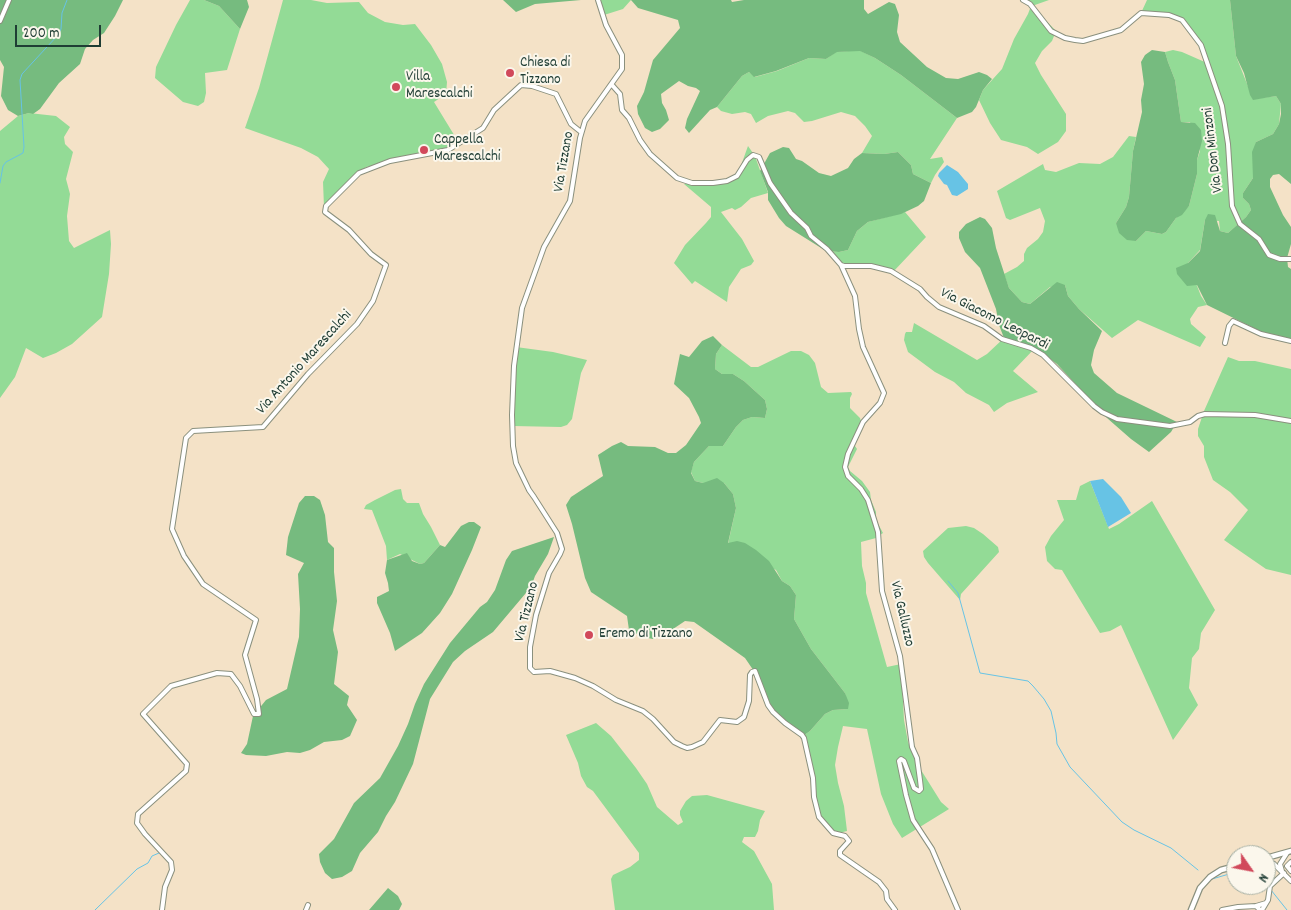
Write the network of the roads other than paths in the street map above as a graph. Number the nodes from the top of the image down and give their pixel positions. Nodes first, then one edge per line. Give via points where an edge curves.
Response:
1 (9, 0) edge
2 (598, 0) edge
3 (1023, 0) edge
4 (0, 21) edge
5 (612, 85) junction
6 (581, 132) junction
7 (1291, 259) edge
8 (841, 265) junction
9 (1291, 341) edge
10 (1225, 343) dead end
11 (1291, 421) edge
12 (1290, 851) edge
13 (1276, 855) edge
14 (1276, 859) edge
15 (1291, 862) edge
16 (1280, 864) junction
17 (1276, 866) edge
18 (1226, 869) edge
19 (1291, 871) edge
20 (1284, 873) junction
21 (1291, 881) edge
22 (1267, 902) junction
23 (308, 905) dead end
24 (1256, 906) junction
25 (162, 910) edge
26 (306, 910) edge
27 (894, 910) edge
28 (958, 910) edge
29 (1191, 910) edge
30 (1222, 910) edge
31 (1261, 910) edge

1 - 4 street
2 - 5 street, Via Tizzano via 606,25 622,54 622,69
3 - 7 street, Via Don Minzoni via 1030,4 1051,31 1075,40 1121,30 1140,13 1169,15 1182,20 1201,45 1222,106 1232,206 1239,222 1259,239 1270,255 1280,260
5 - 6 street, Via Tizzano via 592,109
5 - 8 street via 620,94 622,110 650,154 683,181 727,181 737,176 753,155 759,157 770,183 791,213
6 - 25 street, Via Antonio Marescalchi via 571,124 556,94 521,85 494,110 483,128 448,150 390,161 358,174 326,206 325,212 386,265 373,301 357,324 262,428 193,431 186,438 172,529 184,556 203,584 256,620 245,655 259,714 254,714 231,674 217,673 171,686 143,714 187,764 186,771 138,814 137,823 171,862
6 - 27 street, Via Tizzano via 570,201 544,247 522,308 514,366 512,415 516,462 529,490 557,533 562,549 549,573 536,615 530,668 534,672 575,678 643,711 674,742 687,748 703,742 720,720 737,722 744,717 749,701 750,676 755,671 768,704 804,738 819,818 833,833 845,836 849,841 840,855 879,882
8 - 11 street, Via Giacomo Leopardi via 871,266 891,272 920,289 940,307 984,326 1002,339 1031,348 1043,355 1094,406 1117,419 1170,426 1190,422 1205,414 1255,415
8 - 28 street, Via Galluzzo via 855,296 863,347 884,393 880,403 863,422 845,467 848,476 868,500 878,532 882,591 900,656 921,789 914,788 901,759 906,795 913,820 936,856
9 - 10 street via 1260,334 1234,321 1229,326
12 - 13 main road
12 - 16 street
14 - 16 street
15 - 19 street via 1287,866
16 - 20 street
17 - 20 street
18 - 29 main road via 1213,874 1203,884
19 - 20 street
20 - 21 street
20 - 22 street via 1272,883
22 - 24 street
22 - 31 street
23 - 26 street
24 - 30 street
24 - 31 street

